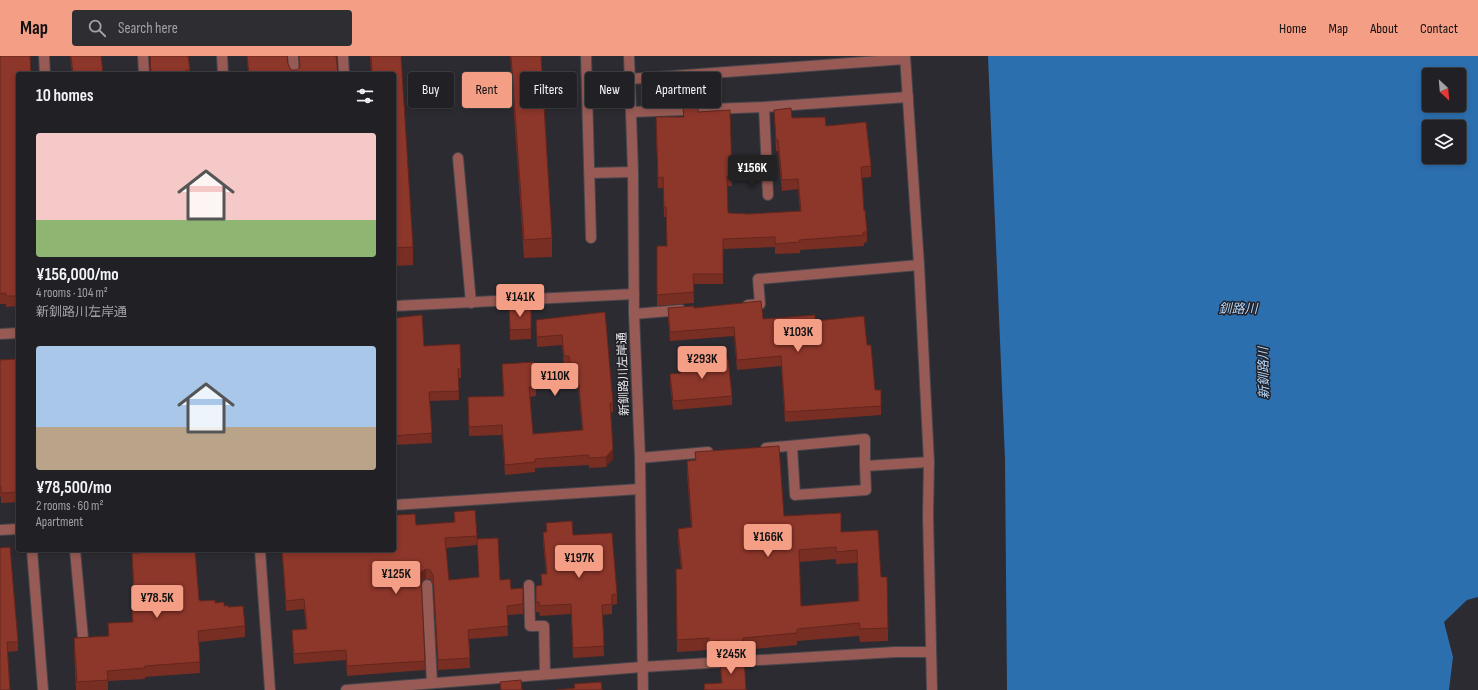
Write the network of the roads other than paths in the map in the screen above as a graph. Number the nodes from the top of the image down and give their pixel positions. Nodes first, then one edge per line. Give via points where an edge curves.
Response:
1 (44, 56) edge
2 (143, 56) edge
3 (222, 56) edge
4 (293, 56) edge
5 (343, 56) edge
6 (586, 56) edge
7 (629, 56) edge
8 (905, 58) edge
9 (46, 72) edge
10 (144, 72) edge
11 (223, 72) edge
12 (294, 72) edge
13 (344, 72) edge
14 (587, 72) edge
15 (630, 72) edge
16 (634, 79) edge
17 (908, 97) junction
18 (764, 107) junction
19 (588, 108) edge
20 (631, 108) edge
21 (631, 112) junction
22 (458, 158) dead end
23 (633, 172) junction
24 (590, 173) junction
25 (768, 195) dead end
26 (592, 238) dead end
27 (919, 265) junction
28 (634, 294) junction
29 (471, 303) junction
30 (396, 306) edge
31 (736, 306) edge
32 (689, 309) edge
33 (634, 314) junction
34 (16, 333) edge
35 (0, 334) edge
36 (792, 446) junction
37 (754, 449) edge
38 (716, 452) edge
39 (640, 458) junction
40 (929, 462) junction
41 (865, 466) junction
42 (640, 489) junction
43 (396, 505) edge
44 (16, 529) edge
45 (0, 530) edge
46 (32, 552) edge
47 (76, 552) edge
48 (260, 552) edge
49 (427, 585) dead end
50 (529, 585) dead end
51 (83, 638) edge
52 (931, 652) junction
53 (642, 667) junction
54 (545, 674) junction
55 (432, 683) junction
56 (43, 690) edge
57 (270, 690) edge
58 (346, 690) edge
59 (643, 690) edge
60 (932, 690) edge

1 - 9 street
2 - 10 street
3 - 11 street
4 - 12 street
5 - 13 street
6 - 14 street
7 - 15 street, 新釧路川左岸通
8 - 16 street
8 - 17 street
17 - 18 street
17 - 27 street
18 - 21 street
18 - 25 street
19 - 24 street
20 - 21 street, 新釧路川左岸通
21 - 23 street, 新釧路川左岸通
22 - 29 street
23 - 24 street
23 - 28 street, 新釧路川左岸通
24 - 26 street
27 - 31 street via 758,279 760,304
27 - 40 street
28 - 29 street
28 - 33 street, 新釧路川左岸通
29 - 30 street
32 - 33 street
33 - 39 street, 新釧路川左岸通
34 - 35 street
36 - 37 street
36 - 41 street via 866,439
36 - 41 street via 795,494 866,490
38 - 39 street
39 - 42 street, 新釧路川左岸通
40 - 41 street
40 - 52 street
42 - 43 street
42 - 53 street, 新釧路川左岸通
44 - 45 street
46 - 56 street
47 - 51 street
48 - 57 street
49 - 55 street
50 - 54 street via 530,626 544,626
52 - 53 street via 887,652
52 - 60 street
53 - 54 street
53 - 59 street, 新釧路川左岸通
54 - 55 street
55 - 58 street

